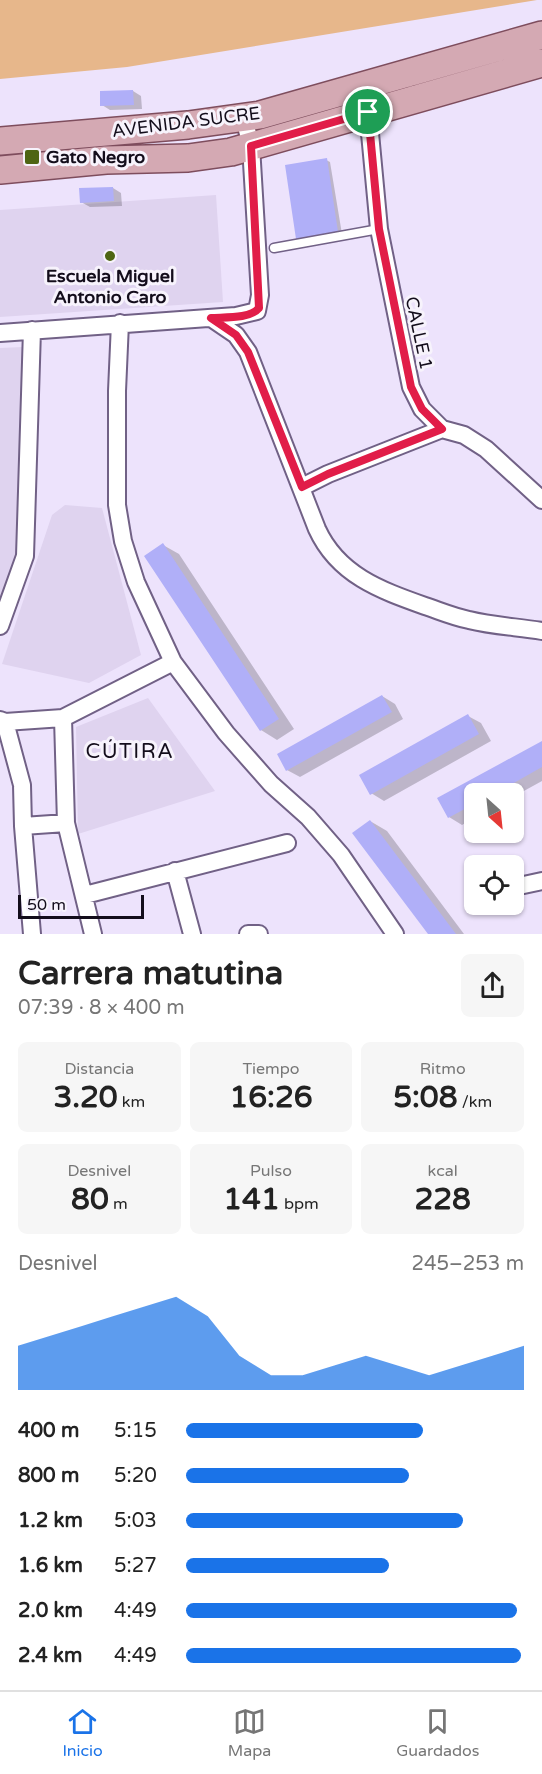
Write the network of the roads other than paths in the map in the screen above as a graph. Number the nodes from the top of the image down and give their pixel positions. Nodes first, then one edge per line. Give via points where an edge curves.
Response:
1 (542, 35) edge
2 (542, 63) edge
3 (368, 112) junction
4 (244, 118) junction
5 (0, 141) edge
6 (251, 146) junction
7 (0, 170) edge
8 (379, 229) junction
9 (274, 248) dead end
10 (211, 318) junction
11 (120, 323) junction
12 (32, 330) junction
13 (0, 333) edge
14 (442, 429) junction
15 (302, 487) junction
16 (542, 500) edge
17 (0, 626) edge
18 (542, 631) edge
19 (173, 662) junction
20 (63, 718) junction
21 (3, 721) edge
22 (66, 823) junction
23 (23, 826) junction
24 (287, 843) dead end
25 (175, 871) junction
26 (542, 881) edge
27 (524, 885) edge
28 (85, 895) junction
29 (33, 934) edge
30 (93, 934) edge
31 (192, 934) edge
32 (248, 934) edge
33 (259, 934) edge
34 (395, 934) edge

1 - 4 main road, AVENIDA SUCRE
2 - 3 main road, AVENIDA SUCRE
3 - 6 main road, AVENIDA SUCRE
3 - 8 street, CALLE 1
4 - 5 main road, AVENIDA SUCRE
4 - 6 street
6 - 7 main road, AVENIDA SUCRE via 188,158 106,160
6 - 10 street via 260,302 256,311
8 - 9 lane
8 - 14 street, CALLE 1 via 411,387 422,409
10 - 11 street
10 - 15 street via 236,335 248,352
11 - 12 street
11 - 19 street via 119,517 136,582
12 - 13 street
12 - 17 street via 25,556
14 - 15 street
14 - 16 street, CALLE 1 via 464,435 486,449
15 - 18 street via 325,546 361,580 468,620
19 - 20 street
19 - 34 street via 226,733 341,855
20 - 21 street
20 - 22 street
21 - 23 street via 22,785
22 - 23 street
22 - 28 street
23 - 29 street
24 - 25 street
25 - 28 street
25 - 31 street
26 - 27 street
28 - 30 street
32 - 33 street

